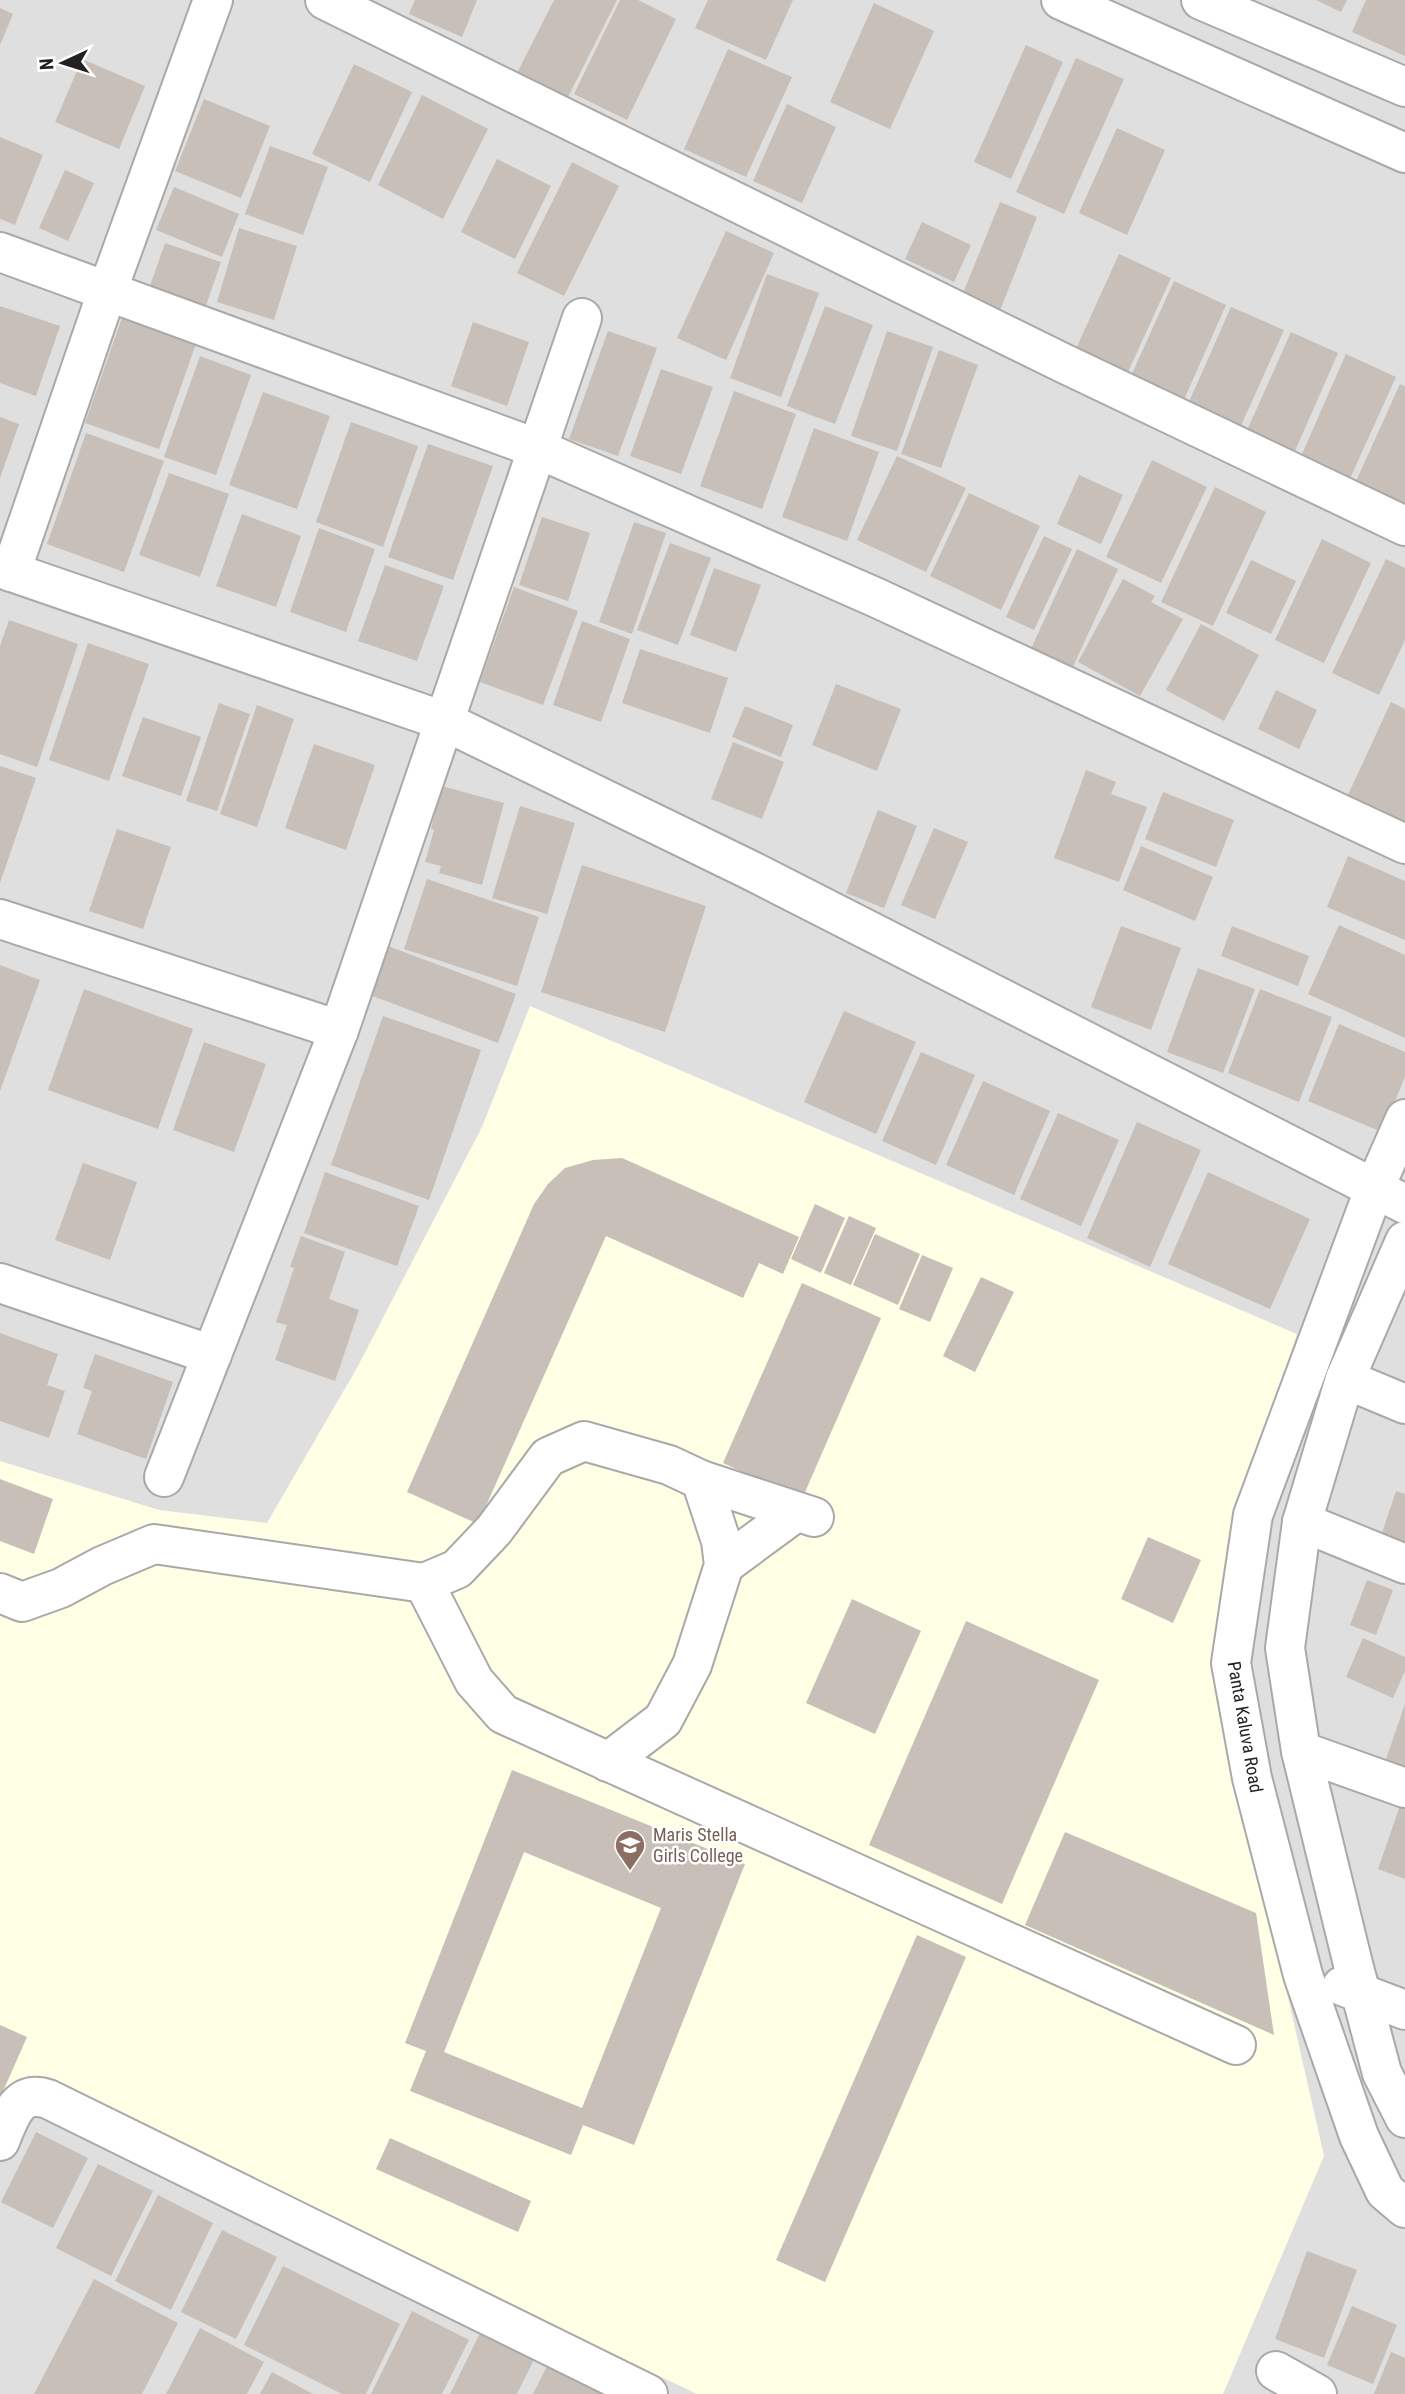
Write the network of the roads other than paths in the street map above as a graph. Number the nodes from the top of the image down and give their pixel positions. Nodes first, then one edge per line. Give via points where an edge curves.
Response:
1 (214, 0) edge
2 (325, 0) edge
3 (1061, 0) edge
4 (1201, 0) edge
5 (1405, 87) edge
6 (1405, 153) edge
7 (0, 252) edge
8 (107, 292) junction
9 (582, 318) dead end
10 (536, 448) junction
11 (1405, 526) edge
12 (6, 570) edge
13 (444, 721) junction
14 (1405, 844) edge
15 (0, 919) edge
16 (339, 1030) junction
17 (1405, 1119) edge
18 (1390, 1195) edge
19 (1405, 1241) edge
20 (0, 1283) edge
21 (212, 1355) junction
22 (1345, 1379) junction
23 (1405, 1404) edge
24 (164, 1477) dead end
25 (701, 1480) junction
26 (1302, 1522) junction
27 (1405, 1564) edge
28 (724, 1565) junction
29 (424, 1583) junction
30 (0, 1593) edge
31 (663, 1720) junction
32 (1301, 1751) junction
33 (608, 1762) junction
34 (664, 1787) junction
35 (1405, 1788) edge
36 (1303, 1975) junction
37 (1360, 1992) junction
38 (1405, 2010) edge
39 (1236, 2045) dead end
40 (1405, 2118) edge
41 (0, 2141) edge
42 (1405, 2208) edge
43 (1276, 2371) dead end
44 (647, 2394) edge
45 (1317, 2394) edge

1 - 8 street
2 - 11 street via 1013,339
3 - 6 street
4 - 5 street
7 - 8 street
8 - 10 street
8 - 12 street
9 - 10 street
10 - 13 street
10 - 14 street via 877,598
12 - 13 street
13 - 16 street
13 - 18 street via 752,871
15 - 16 street
16 - 21 street
17 - 18 street, Panta Kaluva Road
18 - 36 street, Panta Kaluva Road via 1253,1515 1231,1662 1252,1778
19 - 22 street
20 - 21 street
21 - 24 street
22 - 23 street
22 - 26 street
25 - 28 street
25 - 28 street via 805,1514
25 - 29 street via 669,1465 584,1441 548,1457 494,1530 457,1569
26 - 27 street
26 - 32 street via 1286,1648
28 - 31 street via 692,1665
29 - 30 street via 154,1544 22,1602
29 - 33 street via 474,1681 503,1714
31 - 33 street
31 - 34 street
32 - 35 street
32 - 37 street
33 - 34 street
34 - 39 street
36 - 37 street
36 - 42 street, Panta Kaluva Road via 1359,2136 1385,2191
37 - 38 street
37 - 40 street via 1382,2073
41 - 44 street via 11,2115 26,2098 48,2099
43 - 45 street

